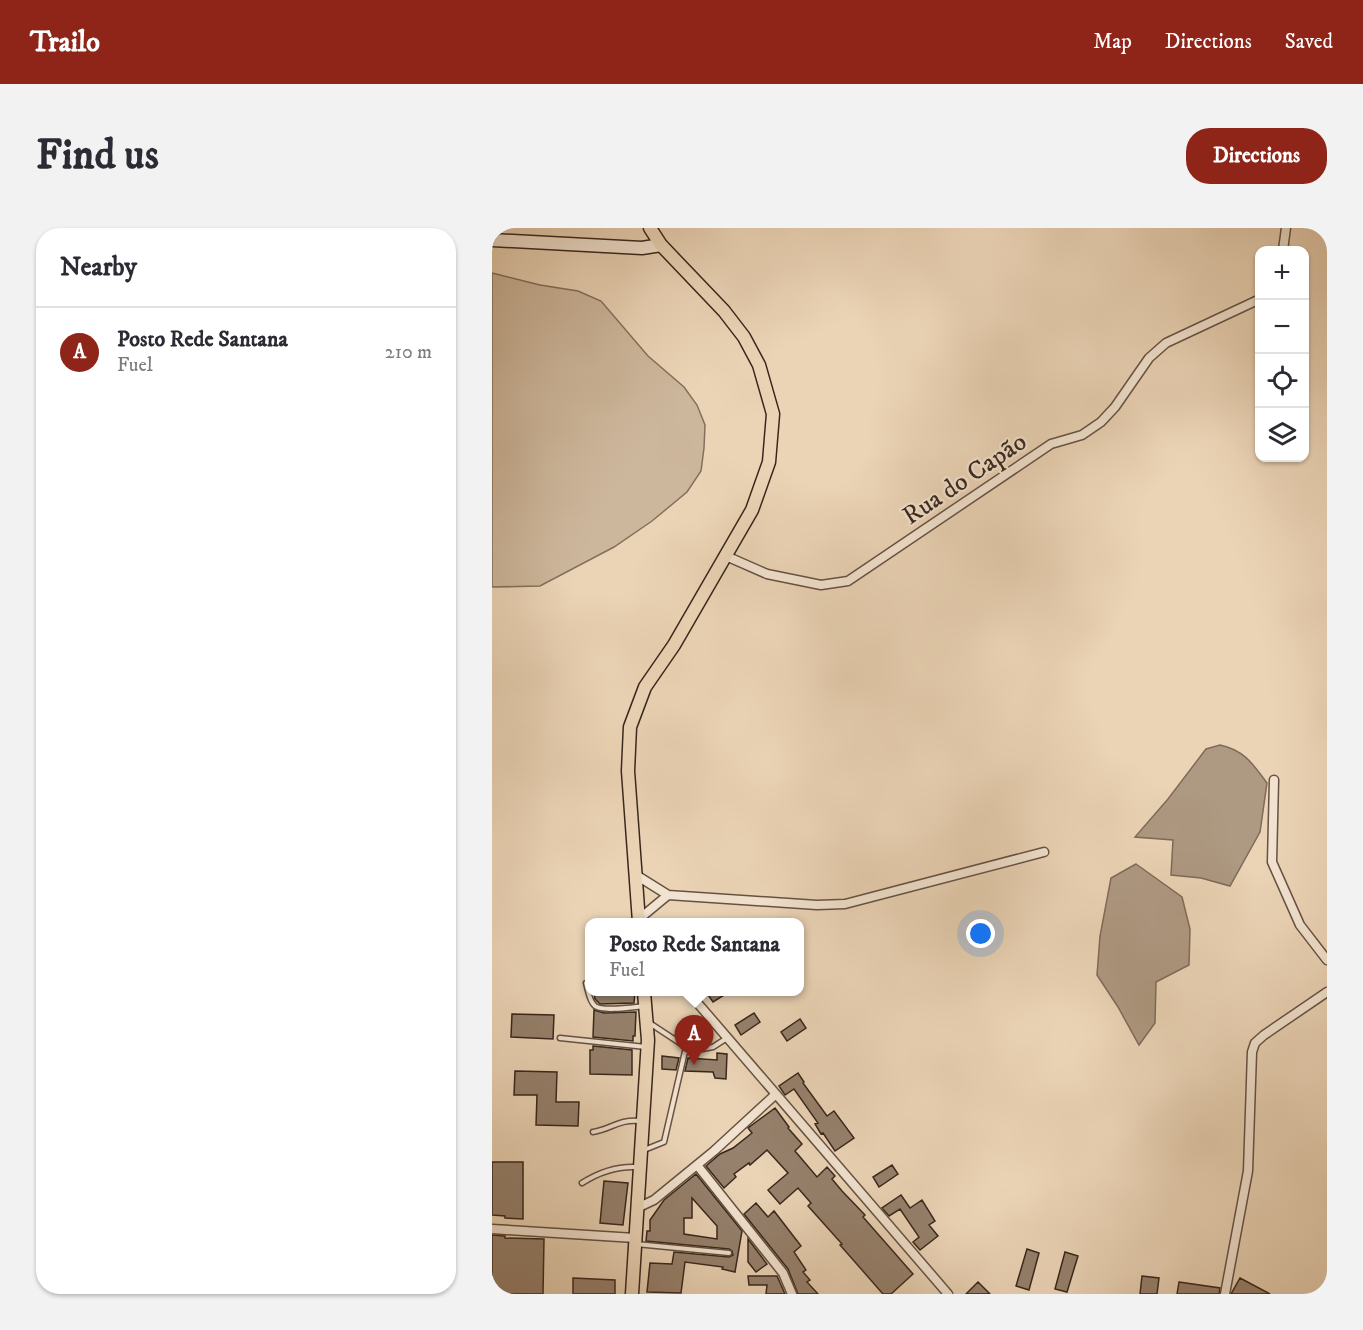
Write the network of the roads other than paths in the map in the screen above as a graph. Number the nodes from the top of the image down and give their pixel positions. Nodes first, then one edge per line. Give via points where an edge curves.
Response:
1 (650, 228) edge
2 (1286, 228) edge
3 (492, 240) edge
4 (662, 245) junction
5 (1283, 246) edge
6 (1258, 300) edge
7 (726, 556) junction
8 (1274, 780) dead end
9 (1044, 852) dead end
10 (636, 875) junction
11 (668, 895) junction
12 (639, 918) edge
13 (642, 918) edge
14 (1327, 960) edge
15 (1327, 992) edge
16 (589, 996) edge
17 (645, 996) edge
18 (691, 996) edge
19 (646, 1006) junction
20 (647, 1021) junction
21 (560, 1038) dead end
22 (728, 1038) junction
23 (648, 1047) junction
24 (685, 1052) junction
25 (776, 1094) junction
26 (643, 1121) junction
27 (593, 1132) dead end
28 (641, 1151) junction
29 (696, 1165) junction
30 (640, 1167) junction
31 (582, 1183) dead end
32 (637, 1208) junction
33 (492, 1229) edge
34 (635, 1241) junction
35 (729, 1253) dead end
36 (632, 1294) edge
37 (792, 1294) edge
38 (948, 1294) edge
39 (1225, 1294) edge

1 - 4 main road
2 - 5 street
3 - 4 street via 642,248
4 - 7 main road via 744,337 759,365 773,414 769,462 752,510
6 - 7 street, Rua do Capão via 1166,343 1149,358 1101,422 1082,435 1052,444 848,581 821,585 767,574
7 - 10 main road via 645,687 630,727 628,771
8 - 14 street via 1272,862 1300,925
9 - 11 street via 845,904
10 - 11 street
10 - 12 main road
11 - 13 street
15 - 39 street via 1264,1035 1251,1052 1248,1172
16 - 19 lane via 596,1006 604,1009
17 - 19 main road
18 - 22 street
19 - 20 main road
20 - 23 main road
20 - 24 lane via 686,1047
21 - 23 lane
22 - 24 lane via 713,1047
22 - 25 street
23 - 26 main road
24 - 28 lane via 664,1142
25 - 29 street
25 - 38 street
26 - 27 lane via 628,1120
26 - 28 main road
28 - 30 main road
29 - 32 street via 654,1200
29 - 37 street via 783,1273
30 - 31 lane via 603,1172
30 - 32 main road
32 - 34 main road
33 - 34 street
34 - 35 lane
34 - 36 main road

